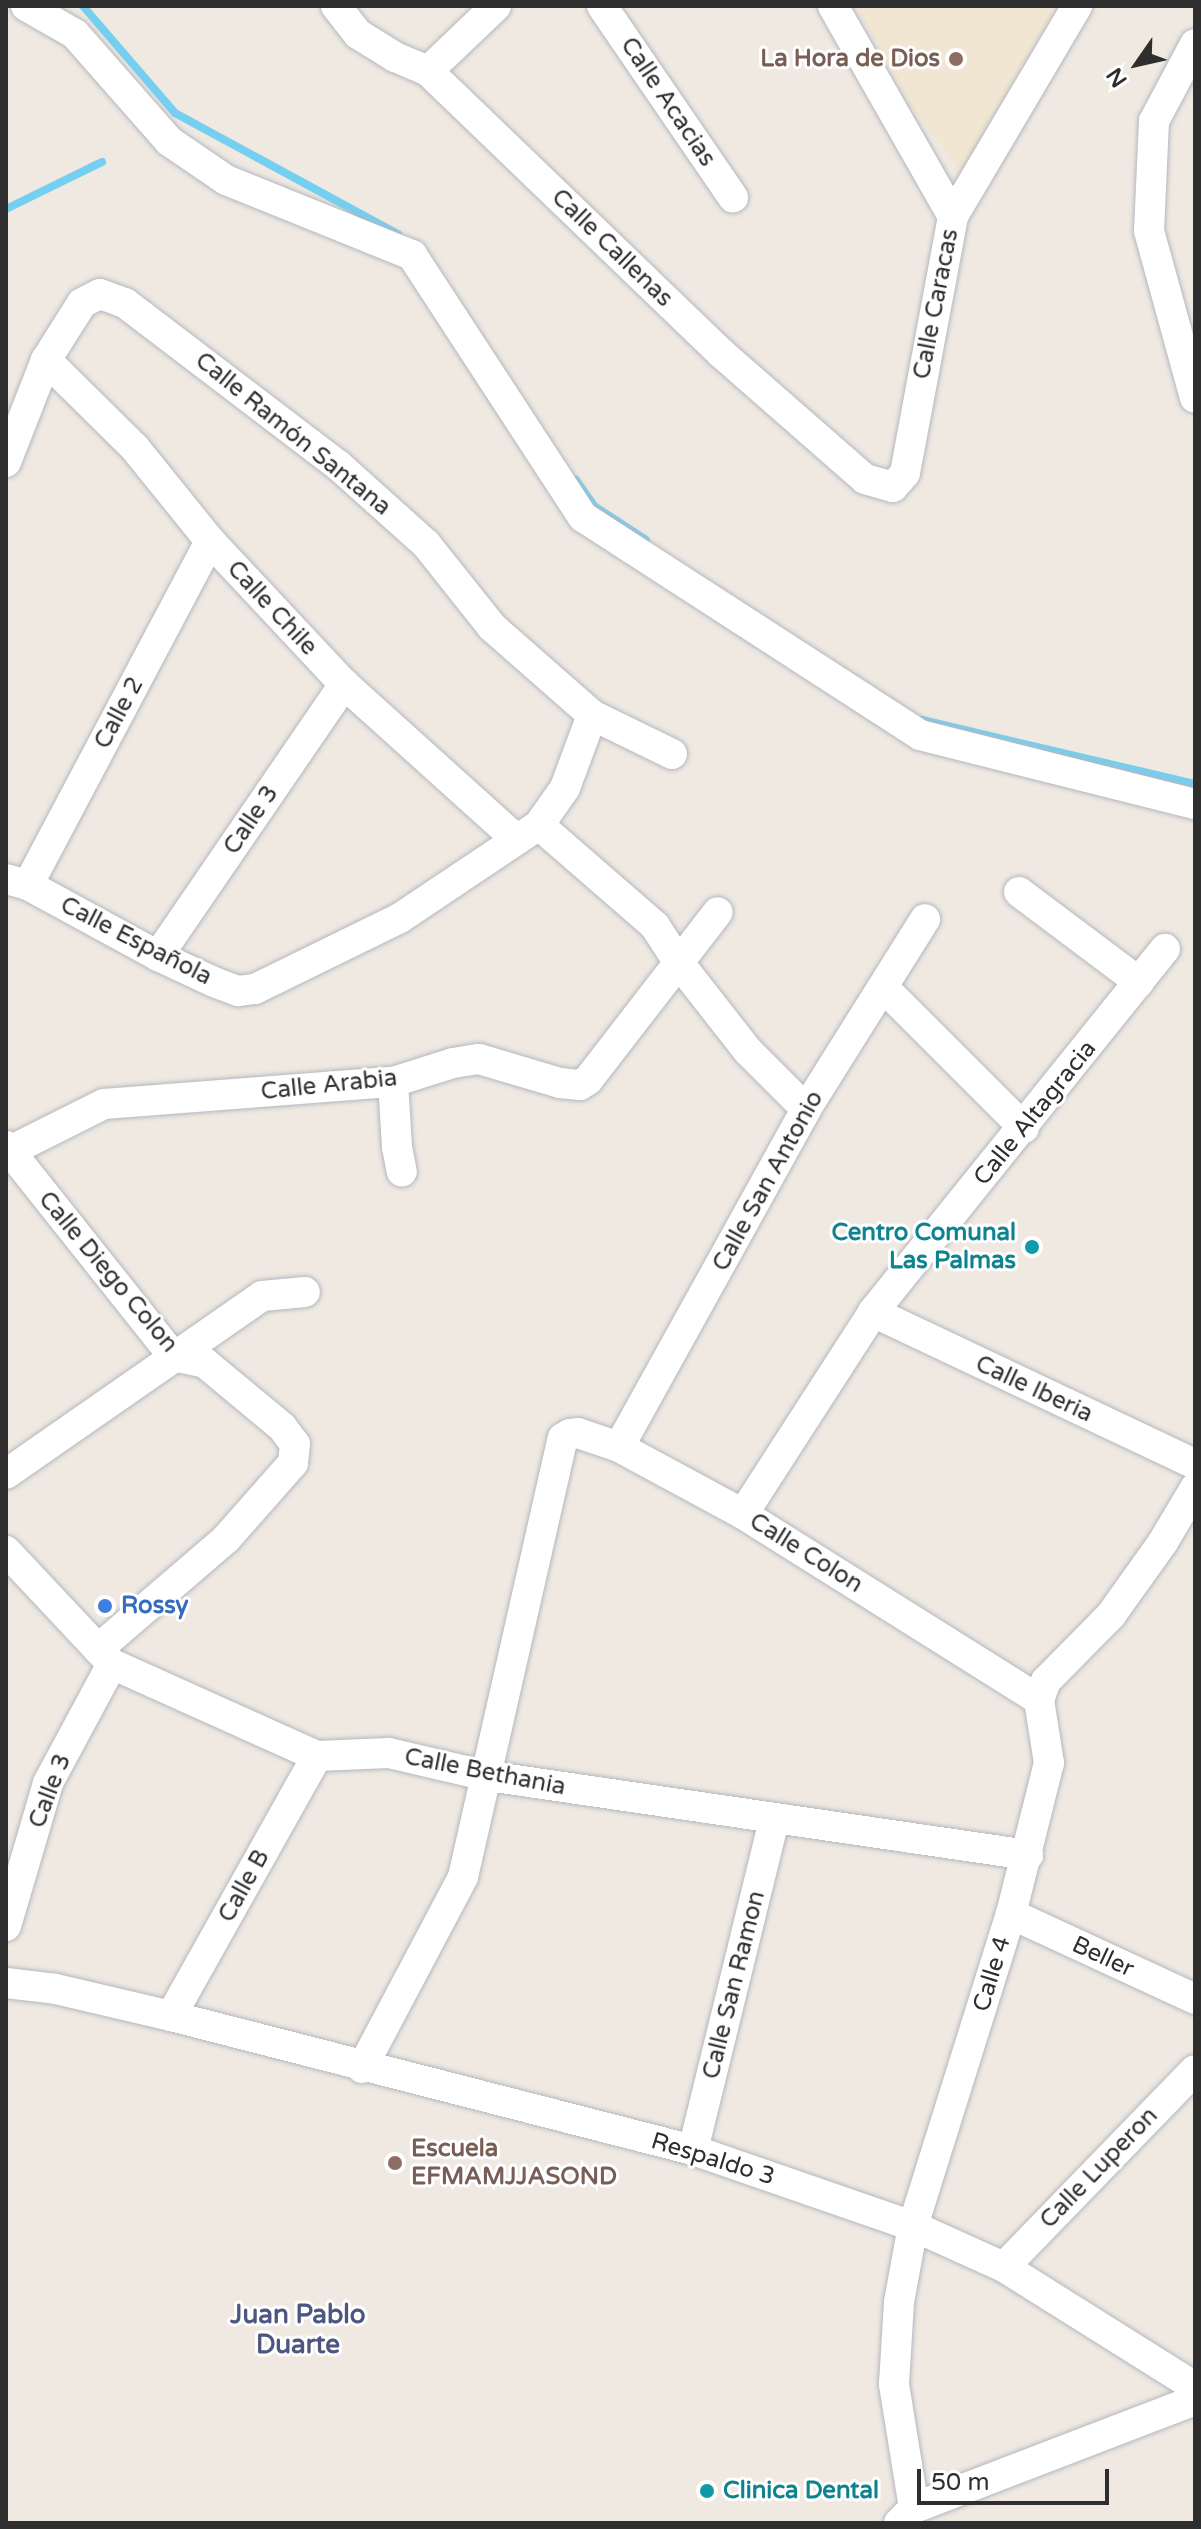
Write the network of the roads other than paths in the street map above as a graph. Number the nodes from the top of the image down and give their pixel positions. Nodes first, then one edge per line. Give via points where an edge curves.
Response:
1 (26, 6) edge
2 (336, 6) edge
3 (496, 6) edge
4 (602, 6) edge
5 (833, 6) edge
6 (1077, 6) edge
7 (74, 20) edge
8 (1195, 44) edge
9 (428, 71) junction
10 (733, 197) dead end
11 (953, 216) junction
12 (46, 360) junction
13 (1195, 398) edge
14 (6, 462) edge
15 (893, 487) joint
16 (210, 541) junction
17 (344, 684) junction
18 (592, 715) junction
19 (672, 754) dead end
20 (1195, 804) edge
21 (528, 832) junction
22 (17, 882) edge
23 (1019, 892) dead end
24 (718, 912) dead end
25 (925, 919) dead end
26 (1165, 949) dead end
27 (158, 956) junction
28 (679, 963) junction
29 (1139, 982) junction
30 (884, 988) junction
31 (393, 1082) junction
32 (806, 1109) junction
33 (1024, 1128) junction
34 (7, 1150) edge
35 (402, 1172) dead end
36 (305, 1292) dead end
37 (873, 1312) junction
38 (173, 1356) junction
39 (619, 1447) junction
40 (1195, 1464) edge
41 (6, 1474) edge
42 (1195, 1488) edge
43 (743, 1514) junction
44 (6, 1551) edge
45 (105, 1656) junction
46 (1039, 1700) junction
47 (317, 1756) junction
48 (488, 1776) junction
49 (774, 1820) junction
50 (1028, 1855) junction
51 (1011, 1914) junction
52 (6, 1926) edge
53 (6, 1983) edge
54 (1195, 1999) edge
55 (171, 2016) junction
56 (362, 2068) junction
57 (1195, 2070) edge
58 (693, 2150) junction
59 (913, 2226) junction
60 (1004, 2267) junction
61 (1195, 2387) edge
62 (1195, 2400) edge
63 (906, 2516) edge

1 - 7 street
2 - 9 street, Calle Callenas via 358,34
3 - 9 street
4 - 10 street, Calle Acacias
5 - 11 street
6 - 11 street, Calle Caracas
7 - 20 street via 169,141 226,180 412,255 583,517 920,735
8 - 13 street via 1154,121 1149,231
9 - 15 street, Calle Callenas via 721,353 865,479
11 - 15 street, Calle Caracas via 905,473
12 - 14 street
12 - 16 street, Calle Chile via 135,448
12 - 18 street, Calle Ramón Santana via 82,303 100,294 125,303 339,466 426,544 492,627
16 - 17 street, Calle Chile
16 - 22 street, Calle 2
17 - 21 street, Calle Chile
17 - 27 street, Calle 3
18 - 19 street, Calle Ramón Santana
18 - 21 street via 565,788
21 - 27 street, Calle Española via 375,932 255,989 238,991
21 - 28 street, Calle Chile via 655,926
22 - 27 street, Calle Española
23 - 29 street
24 - 28 street, Calle Arabia
25 - 30 street, Calle San Antonio
26 - 29 street, Calle Altagracia
28 - 31 street, Calle Arabia via 580,1085 479,1059
28 - 32 street, Calle Chile via 748,1051
29 - 33 street, Calle Altagracia
30 - 32 street, Calle San Antonio
30 - 33 street
31 - 34 street, Calle Arabia via 104,1104
31 - 35 street
32 - 39 street, Calle San Antonio
33 - 37 street, Calle Altagracia
34 - 38 street, Calle Diego Colon
36 - 38 street via 262,1296
37 - 40 street, Calle Iberia
37 - 43 street, Calle Altagracia
38 - 41 street
38 - 45 street, Calle Diego Colon via 205,1363 282,1427 295,1444 293,1463 226,1539
39 - 43 street, Calle Colon
39 - 48 street, Calle Colon via 578,1433 563,1438
42 - 46 street via 1111,1615 1046,1681
43 - 46 street, Calle Colon
44 - 45 street, Calle Bethania
45 - 47 street, Calle Bethania
45 - 52 street, Calle 3 via 48,1783
46 - 50 street, Calle 4 via 1049,1763
47 - 48 street, Calle Bethania via 389,1753
47 - 55 street, Calle B
48 - 49 street, Calle Bethania
48 - 56 street via 463,1877
49 - 50 street, Calle Bethania
49 - 58 street, Calle San Ramon
50 - 51 street, Calle 4
51 - 54 street, Beller
51 - 59 street, Calle 4
53 - 55 street, Respaldo 3
55 - 56 street, Respaldo 3
56 - 58 street, Respaldo 3
57 - 60 street, Calle Luperon
58 - 59 street, Respaldo 3
59 - 60 street, Respaldo 3
59 - 63 street, Calle 4 via 899,2302 894,2384
60 - 61 street, Respaldo 3
62 - 63 street

